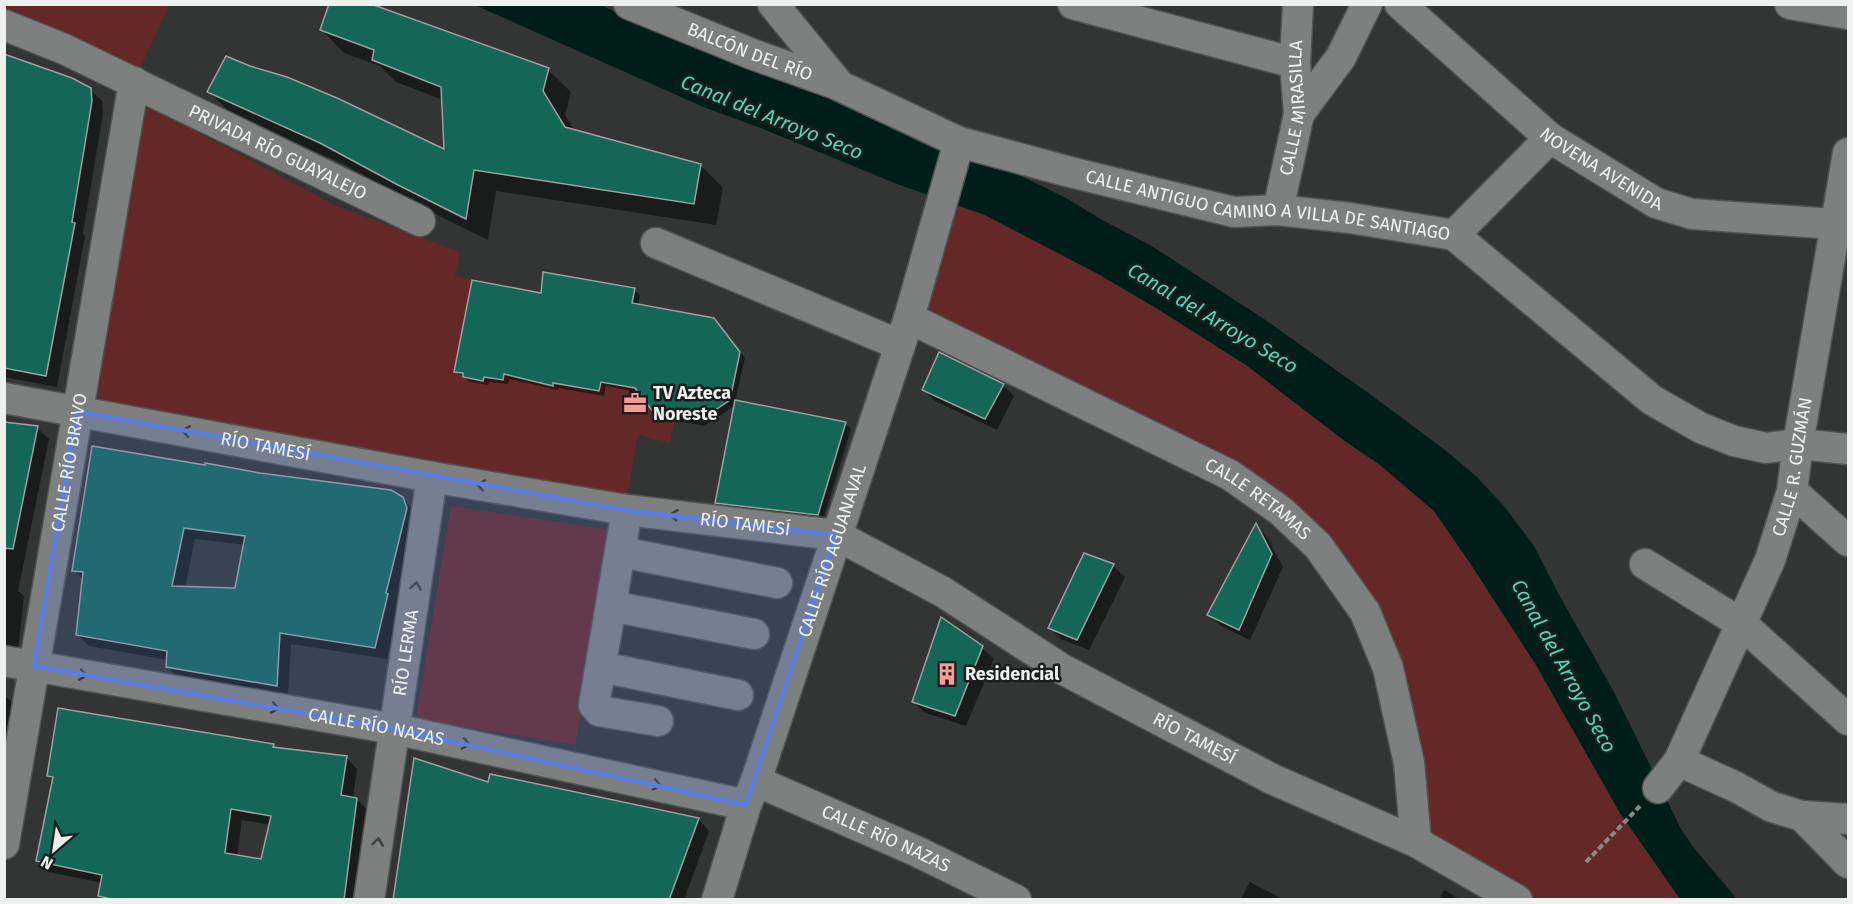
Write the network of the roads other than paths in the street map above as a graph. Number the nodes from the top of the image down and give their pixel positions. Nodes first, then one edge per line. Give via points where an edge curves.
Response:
1 (629, 4) edge
2 (773, 4) edge
3 (1073, 4) edge
4 (1298, 4) edge
5 (1367, 4) edge
6 (1400, 4) edge
7 (1790, 4) edge
8 (1848, 14) edge
9 (4, 25) edge
10 (1295, 63) junction
11 (134, 82) junction
12 (840, 86) junction
13 (1299, 114) junction
14 (1550, 138) junction
15 (957, 146) junction
16 (1848, 153) edge
17 (1278, 210) junction
18 (420, 221) dead end
19 (1843, 225) edge
20 (1454, 235) junction
21 (656, 243) dead end
22 (905, 331) junction
23 (4, 398) edge
24 (77, 411) junction
25 (1798, 444) junction
26 (1848, 449) edge
27 (432, 477) junction
28 (1792, 491) junction
29 (627, 510) junction
30 (836, 536) junction
31 (1848, 541) edge
32 (621, 552) junction
33 (1645, 564) dead end
34 (777, 583) dead end
35 (610, 606) junction
36 (1742, 624) junction
37 (754, 634) dead end
38 (4, 661) edge
39 (34, 666) junction
40 (602, 667) junction
41 (738, 695) dead end
42 (1848, 720) edge
43 (658, 721) dead end
44 (394, 729) junction
45 (1679, 761) junction
46 (1658, 788) road end
47 (751, 793) junction
48 (1802, 816) junction
49 (1848, 819) edge
50 (1416, 842) junction
51 (4, 844) edge
52 (1848, 863) edge
53 (369, 900) edge
54 (717, 900) edge
55 (1016, 900) edge
56 (1517, 900) edge

1 - 12 street, BALCÓN DEL RÍO
2 - 12 street
3 - 10 street
4 - 10 street, CALLE MIRASILLA
5 - 13 street via 1341,57
6 - 14 street, NOVENA AVENIDA
7 - 8 street
9 - 11 street, PRIVADA RÍO GUAYALEJO
10 - 13 street, CALLE MIRASILLA
11 - 18 street, PRIVADA RÍO GUAYALEJO
11 - 24 street, CALLE RÍO BRAVO
12 - 15 street
13 - 17 street, CALLE MIRASILLA
14 - 19 street, NOVENA AVENIDA via 1656,203 1692,214
14 - 20 street
15 - 17 street, CALLE ANTIGUO CAMINO A VILLA DE SANTIAGO via 1234,212
15 - 22 street, CALLE RÍO AGUANAVAL
16 - 19 street, CALLE R. GUZMÁN
17 - 20 street, CALLE ANTIGUO CAMINO A VILLA DE SANTIAGO
19 - 25 street, CALLE R. GUZMÁN
20 - 25 street, CALLE ANTIGUO CAMINO A VILLA DE SANTIAGO via 1652,400 1701,428 1734,441 1766,448
21 - 22 street, CALLE RETAMAS
22 - 30 street, CALLE RÍO AGUANAVAL
22 - 50 street, CALLE RETAMAS via 1230,475 1281,511 1318,546 1365,612 1388,668 1409,763
23 - 24 street, RÍO TAMESÍ
27 -> 24 street, RÍO TAMESÍ
24 - 39 street, CALLE RÍO BRAVO
25 - 26 street, CALLE ANTIGUO CAMINO A VILLA DE SANTIAGO
25 - 28 street, CALLE R. GUZMÁN
29 -> 27 street, RÍO TAMESÍ
44 -> 27 street, RÍO LERMA
28 - 31 street
28 - 36 street, CALLE R. GUZMÁN via 1770,560
30 -> 29 street, RÍO TAMESÍ
29 - 32 street
30 - 47 street, CALLE RÍO AGUANAVAL
30 - 50 street, RÍO TAMESÍ via 943,592 1062,669 1111,695 1272,779
32 - 34 street
32 - 35 street
33 - 36 street
35 - 37 street
35 - 40 street
36 - 42 street
36 - 45 street, CALLE R. GUZMÁN
38 - 39 street, CALLE RÍO NAZAS
39 -> 44 street, CALLE RÍO NAZAS
39 - 51 street, CALLE RÍO BRAVO
40 - 41 street
40 - 43 street via 595,708
44 -> 47 street, CALLE RÍO NAZAS
53 -> 44 street, RÍO LERMA
45 - 46 street, CALLE R. GUZMÁN
45 - 48 street via 1772,807
47 - 54 street, CALLE RÍO AGUANAVAL
47 - 55 street, CALLE RÍO NAZAS via 916,851
48 - 49 street
48 - 52 street
50 - 56 street, RÍO TAMESÍ

